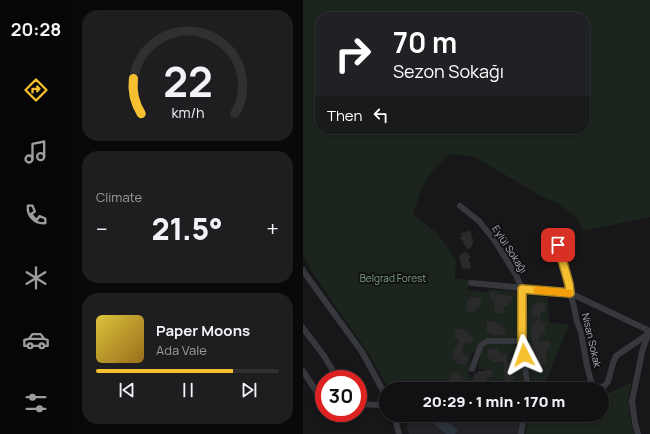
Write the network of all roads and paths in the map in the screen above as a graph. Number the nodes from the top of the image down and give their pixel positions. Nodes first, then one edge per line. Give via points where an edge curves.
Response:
1 (460, 206) dead end
2 (558, 245) dead end
3 (303, 271) edge
4 (471, 283) dead end
5 (522, 289) junction
6 (570, 293) junction
7 (303, 328) edge
8 (649, 332) edge
9 (522, 341) junction
10 (472, 369) dead end
11 (332, 370) edge
12 (303, 372) edge
13 (527, 382) edge
14 (379, 383) edge
15 (315, 390) edge
16 (367, 405) edge
17 (379, 405) edge
18 (396, 422) edge
19 (523, 422) edge
20 (399, 434) edge
21 (521, 434) edge
22 (638, 434) edge

1 - 5 street, Eylül Sokağı via 479,221 495,242
2 - 6 street, Nisan Sokak
3 - 14 street via 362,352
4 - 5 street
5 - 6 street
5 - 9 street
6 - 8 street
6 - 8 street, Nisan Sokak via 592,385 595,387 604,386 608,382 616,356
7 - 11 street
8 - 22 street via 642,352 632,401
9 - 10 street via 484,343
9 - 13 street
12 - 15 street
16 - 17 street
18 - 20 street
19 - 21 street

